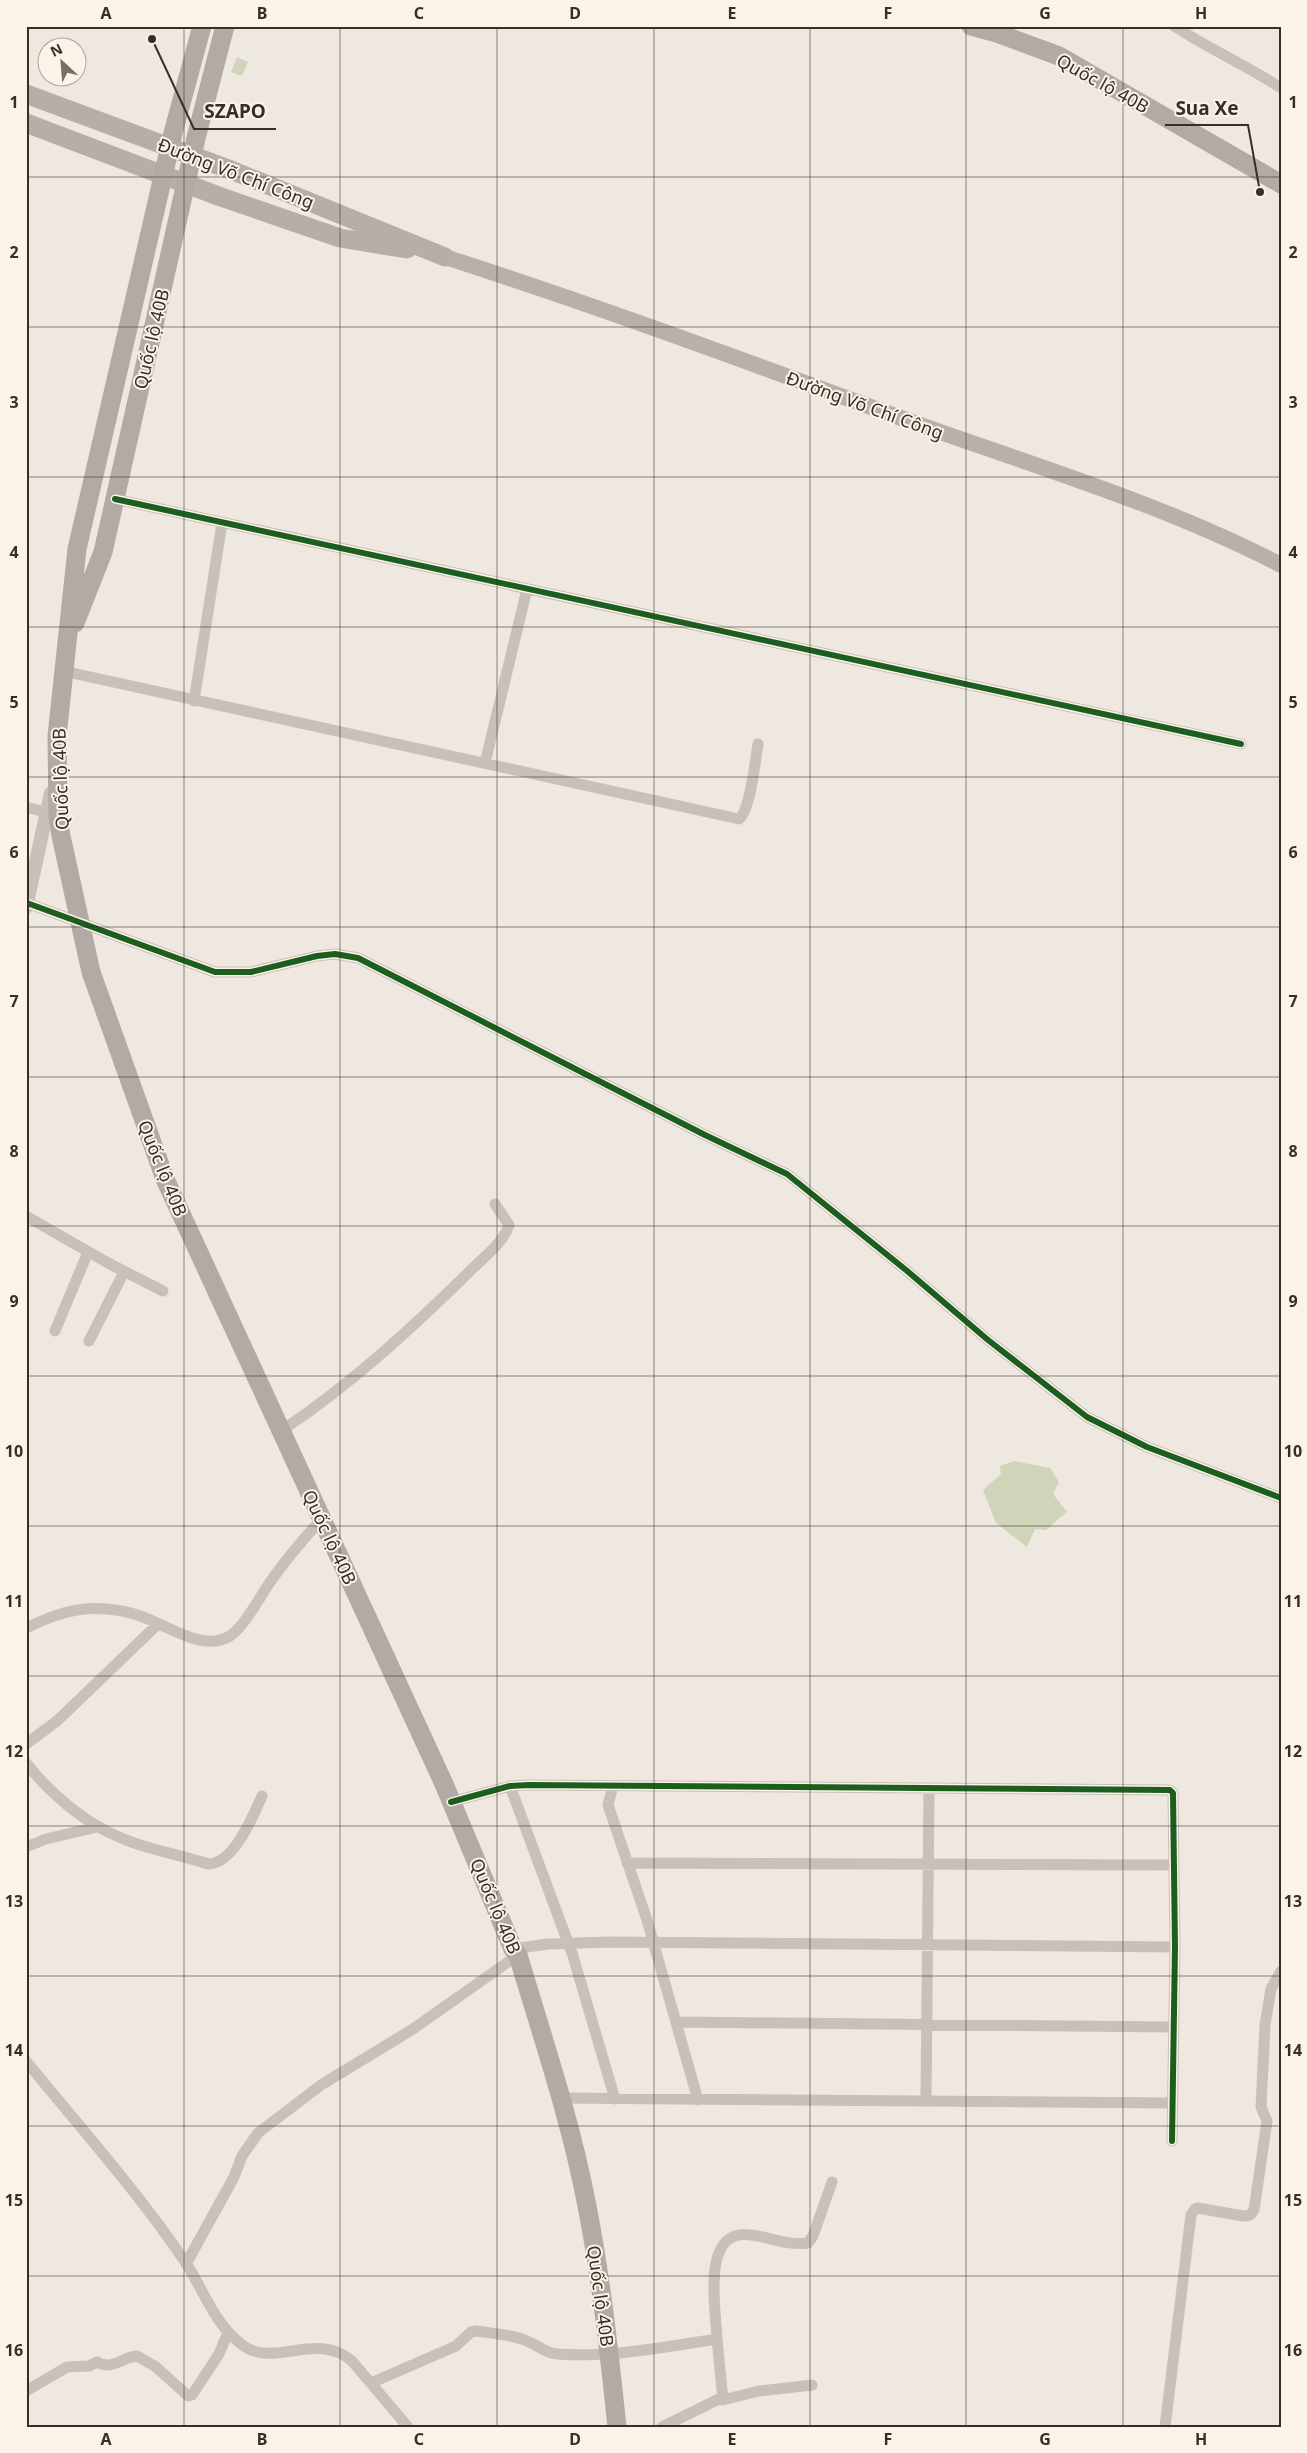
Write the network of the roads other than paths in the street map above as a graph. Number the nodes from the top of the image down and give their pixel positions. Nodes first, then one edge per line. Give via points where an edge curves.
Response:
1 (202, 26) edge
2 (225, 26) edge
3 (971, 26) edge
4 (1174, 26) edge
5 (1281, 88) edge
6 (26, 94) edge
7 (26, 123) edge
8 (170, 148) junction
9 (192, 156) junction
10 (163, 175) junction
11 (1279, 180) edge
12 (186, 184) junction
13 (445, 257) junction
14 (115, 499) junction
15 (222, 523) junction
16 (1281, 565) edge
17 (527, 589) junction
18 (65, 648) junction
19 (63, 671) junction
20 (194, 701) junction
21 (758, 744) dead end
22 (1241, 744) dead end
23 (57, 751) junction
24 (485, 764) junction
25 (26, 807) edge
26 (48, 813) junction
27 (27, 905) edge
28 (79, 922) junction
29 (495, 1204) dead end
30 (26, 1216) edge
31 (88, 1252) junction
32 (124, 1272) junction
33 (163, 1291) dead end
34 (55, 1331) dead end
35 (89, 1341) dead end
36 (281, 1431) junction
37 (1281, 1498) edge
38 (322, 1519) junction
39 (158, 1624) junction
40 (26, 1628) edge
41 (26, 1744) edge
42 (26, 1763) edge
43 (510, 1786) junction
44 (613, 1786) junction
45 (929, 1788) junction
46 (262, 1796) dead end
47 (452, 1802) junction
48 (97, 1827) junction
49 (26, 1847) edge
50 (627, 1863) junction
51 (928, 1864) junction
52 (1173, 1866) junction
53 (653, 1942) junction
54 (568, 1943) junction
55 (928, 1944) junction
56 (1175, 1947) junction
57 (515, 1952) junction
58 (1281, 1971) edge
59 (676, 2022) junction
60 (927, 2026) junction
61 (1172, 2027) junction
62 (26, 2061) edge
63 (560, 2098) junction
64 (615, 2099) junction
65 (698, 2100) junction
66 (926, 2101) junction
67 (1172, 2103) junction
68 (1172, 2141) dead end
69 (832, 2182) dead end
70 (186, 2264) junction
71 (228, 2332) junction
72 (717, 2339) junction
73 (609, 2354) junction
74 (371, 2384) junction
75 (812, 2385) dead end
76 (26, 2391) edge
77 (721, 2398) junction
78 (408, 2427) edge
79 (617, 2427) edge
80 (662, 2427) edge
81 (1165, 2427) edge

1 - 8 highway, Quốc lộ 40B
2 - 9 highway, Quốc lộ 40B
3 - 11 highway, Quốc lộ 40B via 1059,56
4 - 5 street
6 - 8 main road, Đường Võ Chí Công
7 - 10 main road, Đường Võ Chí Công
8 - 9 main road, Đường Võ Chí Công
8 - 10 highway, Quốc lộ 40B
9 - 12 highway, Quốc lộ 40B
9 - 13 main road, Đường Võ Chí Công
10 - 12 main road, Đường Võ Chí Công
10 - 18 highway, Quốc lộ 40B via 77,548
12 - 13 main road, Đường Võ Chí Công via 340,238
12 - 14 highway, Quốc lộ 40B
13 - 16 main road, Đường Võ Chí Công via 560,294 1084,483 1207,529
14 - 15 street
14 - 18 highway, Quốc lộ 40B via 103,552
15 - 17 street
15 - 20 street
17 - 22 street
17 - 24 street
18 - 19 highway, Quốc lộ 40B
19 - 20 street
19 - 23 highway, Quốc lộ 40B
20 - 24 street
21 - 24 street via 749,794 740,819
23 - 26 street
23 - 28 highway, Quốc lộ 40B via 58,816
25 - 26 street
26 - 27 street
27 - 28 street
28 - 36 highway, Quốc lộ 40B via 91,972 165,1179
28 - 37 street via 215,972 251,972 335,954 358,958 704,1136 787,1174 988,1340 1087,1416 1147,1447
29 - 36 street via 510,1224 498,1242 372,1362 337,1392
30 - 31 street
31 - 32 street
31 - 34 street
32 - 33 street
32 - 35 street
36 - 38 highway, Quốc lộ 40B
38 - 39 street via 231,1635 208,1641
38 - 47 highway, Quốc lộ 40B
39 - 40 street via 141,1616 87,1608 58,1613
39 - 41 street via 58,1721
42 - 48 street
43 - 44 street
43 - 47 street
43 - 54 street
44 - 45 street
44 - 50 street via 608,1805
45 - 51 street
45 - 52 street via 1170,1790 1173,1793
46 - 48 street via 250,1824 236,1845 213,1864 121,1838
47 - 57 highway, Quốc lộ 40B
48 - 49 street
50 - 51 street
50 - 53 street
51 - 52 street
51 - 55 street
52 - 56 street
53 - 54 street
53 - 55 street
53 - 59 street
54 - 57 street
54 - 64 street
55 - 56 street
55 - 60 street
56 - 61 street
57 - 63 highway, Quốc lộ 40B
57 - 70 street via 413,2029 321,2085 258,2133 242,2156 234,2177
58 - 81 street via 1271,1989 1265,2025 1261,2106 1266,2121 1254,2210 1247,2216 1203,2208 1192,2211
59 - 60 street
59 - 65 street
60 - 61 street
60 - 66 street
61 - 67 street
62 - 70 street via 122,2177
63 - 64 street
63 - 73 highway, Quốc lộ 40B via 586,2199
64 - 65 street
65 - 66 street
66 - 67 street
67 - 68 street
69 - 72 street via 808,2243 786,2243 746,2234 729,2237 721,2245 715,2268
70 - 71 street
71 - 74 street via 242,2345 259,2353 305,2348 334,2349 352,2361
71 - 76 street via 215,2361 192,2395 188,2396 156,2367 137,2356 114,2365 97,2362 89,2366 67,2367
72 - 73 street
72 - 77 street
73 - 74 street via 556,2354 515,2337 477,2331 471,2332 456,2346
73 - 79 highway, Quốc lộ 40B
74 - 78 street
75 - 77 street via 759,2391 725,2400
77 - 80 street

